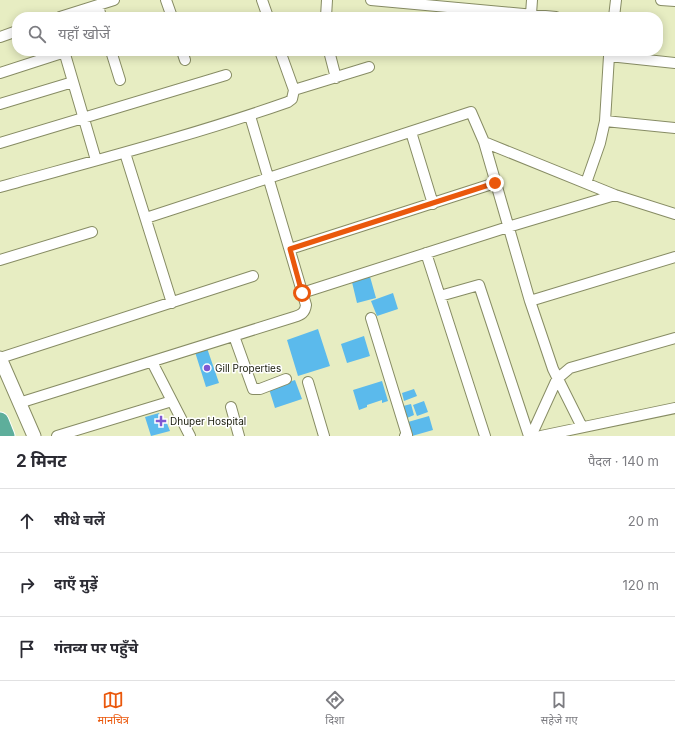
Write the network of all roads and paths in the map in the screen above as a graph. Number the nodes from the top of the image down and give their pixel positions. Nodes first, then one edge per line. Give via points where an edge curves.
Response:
1 (114, 0) edge
2 (166, 0) edge
3 (262, 0) edge
4 (327, 0) edge
5 (371, 0) edge
6 (532, 0) edge
7 (616, 0) edge
8 (661, 0) edge
9 (675, 1) edge
10 (98, 5) junction
11 (76, 12) edge
12 (100, 12) edge
13 (170, 12) edge
14 (266, 12) edge
15 (326, 12) edge
16 (508, 12) edge
17 (531, 12) edge
18 (615, 12) edge
19 (12, 33) edge
20 (0, 37) edge
21 (50, 56) edge
22 (66, 56) edge
23 (113, 56) edge
24 (282, 56) edge
25 (330, 56) edge
26 (609, 56) edge
27 (624, 56) edge
28 (675, 63) edge
29 (369, 67) dead end
30 (0, 73) edge
31 (226, 75) dead end
32 (336, 78) junction
33 (120, 80) dead end
34 (73, 82) junction
35 (294, 90) junction
36 (0, 104) edge
37 (250, 116) junction
38 (84, 118) junction
39 (605, 121) junction
40 (675, 128) edge
41 (411, 132) junction
42 (484, 142) junction
43 (0, 144) edge
44 (125, 153) junction
45 (96, 160) junction
46 (268, 178) junction
47 (495, 183) junction
48 (586, 183) junction
49 (0, 187) edge
50 (615, 195) junction
51 (433, 204) junction
52 (675, 214) edge
53 (146, 218) junction
54 (508, 227) junction
55 (92, 232) dead end
56 (290, 249) junction
57 (426, 253) junction
58 (675, 257) edge
59 (0, 260) edge
60 (253, 276) dead end
61 (302, 293) junction
62 (440, 296) junction
63 (530, 301) junction
64 (172, 302) junction
65 (371, 318) dead end
66 (234, 336) junction
67 (675, 338) edge
68 (0, 358) edge
69 (152, 362) junction
70 (286, 379) dead end
71 (557, 379) junction
72 (308, 382) dead end
73 (172, 401) junction
74 (19, 403) junction
75 (231, 407) dead end
76 (675, 408) edge
77 (0, 421) edge
78 (582, 427) junction
79 (6, 436) edge
80 (34, 436) edge
81 (57, 436) edge
82 (190, 436) edge
83 (239, 436) edge
84 (324, 436) edge
85 (406, 436) edge
86 (485, 436) edge
87 (530, 436) edge
88 (541, 436) edge

1 - 10 street
2 - 13 street
3 - 14 street
4 - 15 street
5 - 16 street
6 - 17 street
7 - 18 street
8 - 9 street
10 - 11 street
10 - 12 street
19 - 20 street
21 - 30 street
22 - 34 street
23 - 33 street
24 - 35 street
25 - 32 street
26 - 39 street
27 - 28 street
29 - 32 street
31 - 38 street
32 - 35 street
34 - 36 street
34 - 38 street
35 - 37 street via 292,99 288,102
37 - 44 street
37 - 46 street
38 - 43 street
38 - 45 street
39 - 40 street
39 - 48 street
41 - 42 street via 471,112
41 - 46 street
41 - 51 street
42 - 47 street
42 - 48 street
44 - 45 street
44 - 53 street
45 - 49 street
46 - 53 street
46 - 56 street
47 - 51 street
47 - 54 street
48 - 50 street
50 - 52 street
50 - 54 street
51 - 56 street
53 - 64 street
54 - 57 street
54 - 63 street
55 - 59 street
56 - 61 street
57 - 61 street
57 - 62 street
58 - 63 street
60 - 64 street
61 - 66 street via 306,305 301,315
62 - 86 street
62 - 87 street via 479,285
63 - 71 street
64 - 68 street
65 - 85 street
66 - 69 street
66 - 70 street via 253,389 260,389
67 - 71 street via 570,368
68 - 74 street
69 - 73 street
69 - 74 street
71 - 78 street
71 - 87 street
72 - 84 street
73 - 81 street
73 - 82 street
74 - 80 street
75 - 83 street
76 - 78 street
77 - 79 highway
78 - 88 street

